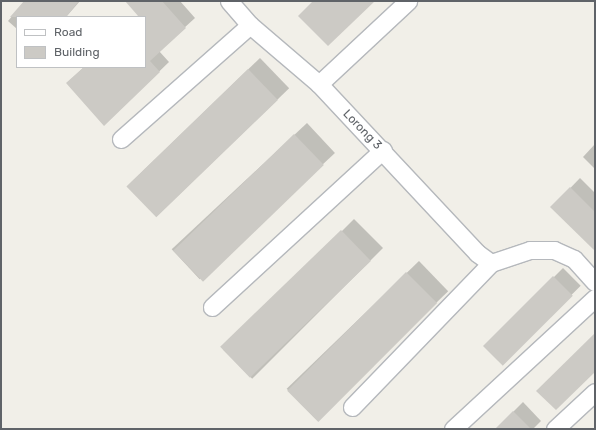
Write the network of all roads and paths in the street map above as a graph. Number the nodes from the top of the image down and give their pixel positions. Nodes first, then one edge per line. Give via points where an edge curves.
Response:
1 (229, 1) edge
2 (408, 1) edge
3 (250, 25) junction
4 (318, 84) junction
5 (121, 139) dead end
6 (383, 150) junction
7 (589, 262) edge
8 (491, 263) junction
9 (595, 282) edge
10 (595, 298) edge
11 (212, 307) dead end
12 (595, 392) edge
13 (352, 407) dead end
14 (453, 429) edge
15 (555, 429) edge

1 - 3 street, Lorong 3
2 - 4 street
3 - 4 street, Lorong 3
3 - 5 street
4 - 6 street, Lorong 3
6 - 8 street, Lorong 3 via 477,253
6 - 11 street
7 - 8 street via 574,259 554,250 530,250
7 - 9 street
8 - 13 street
10 - 14 street
12 - 15 street

